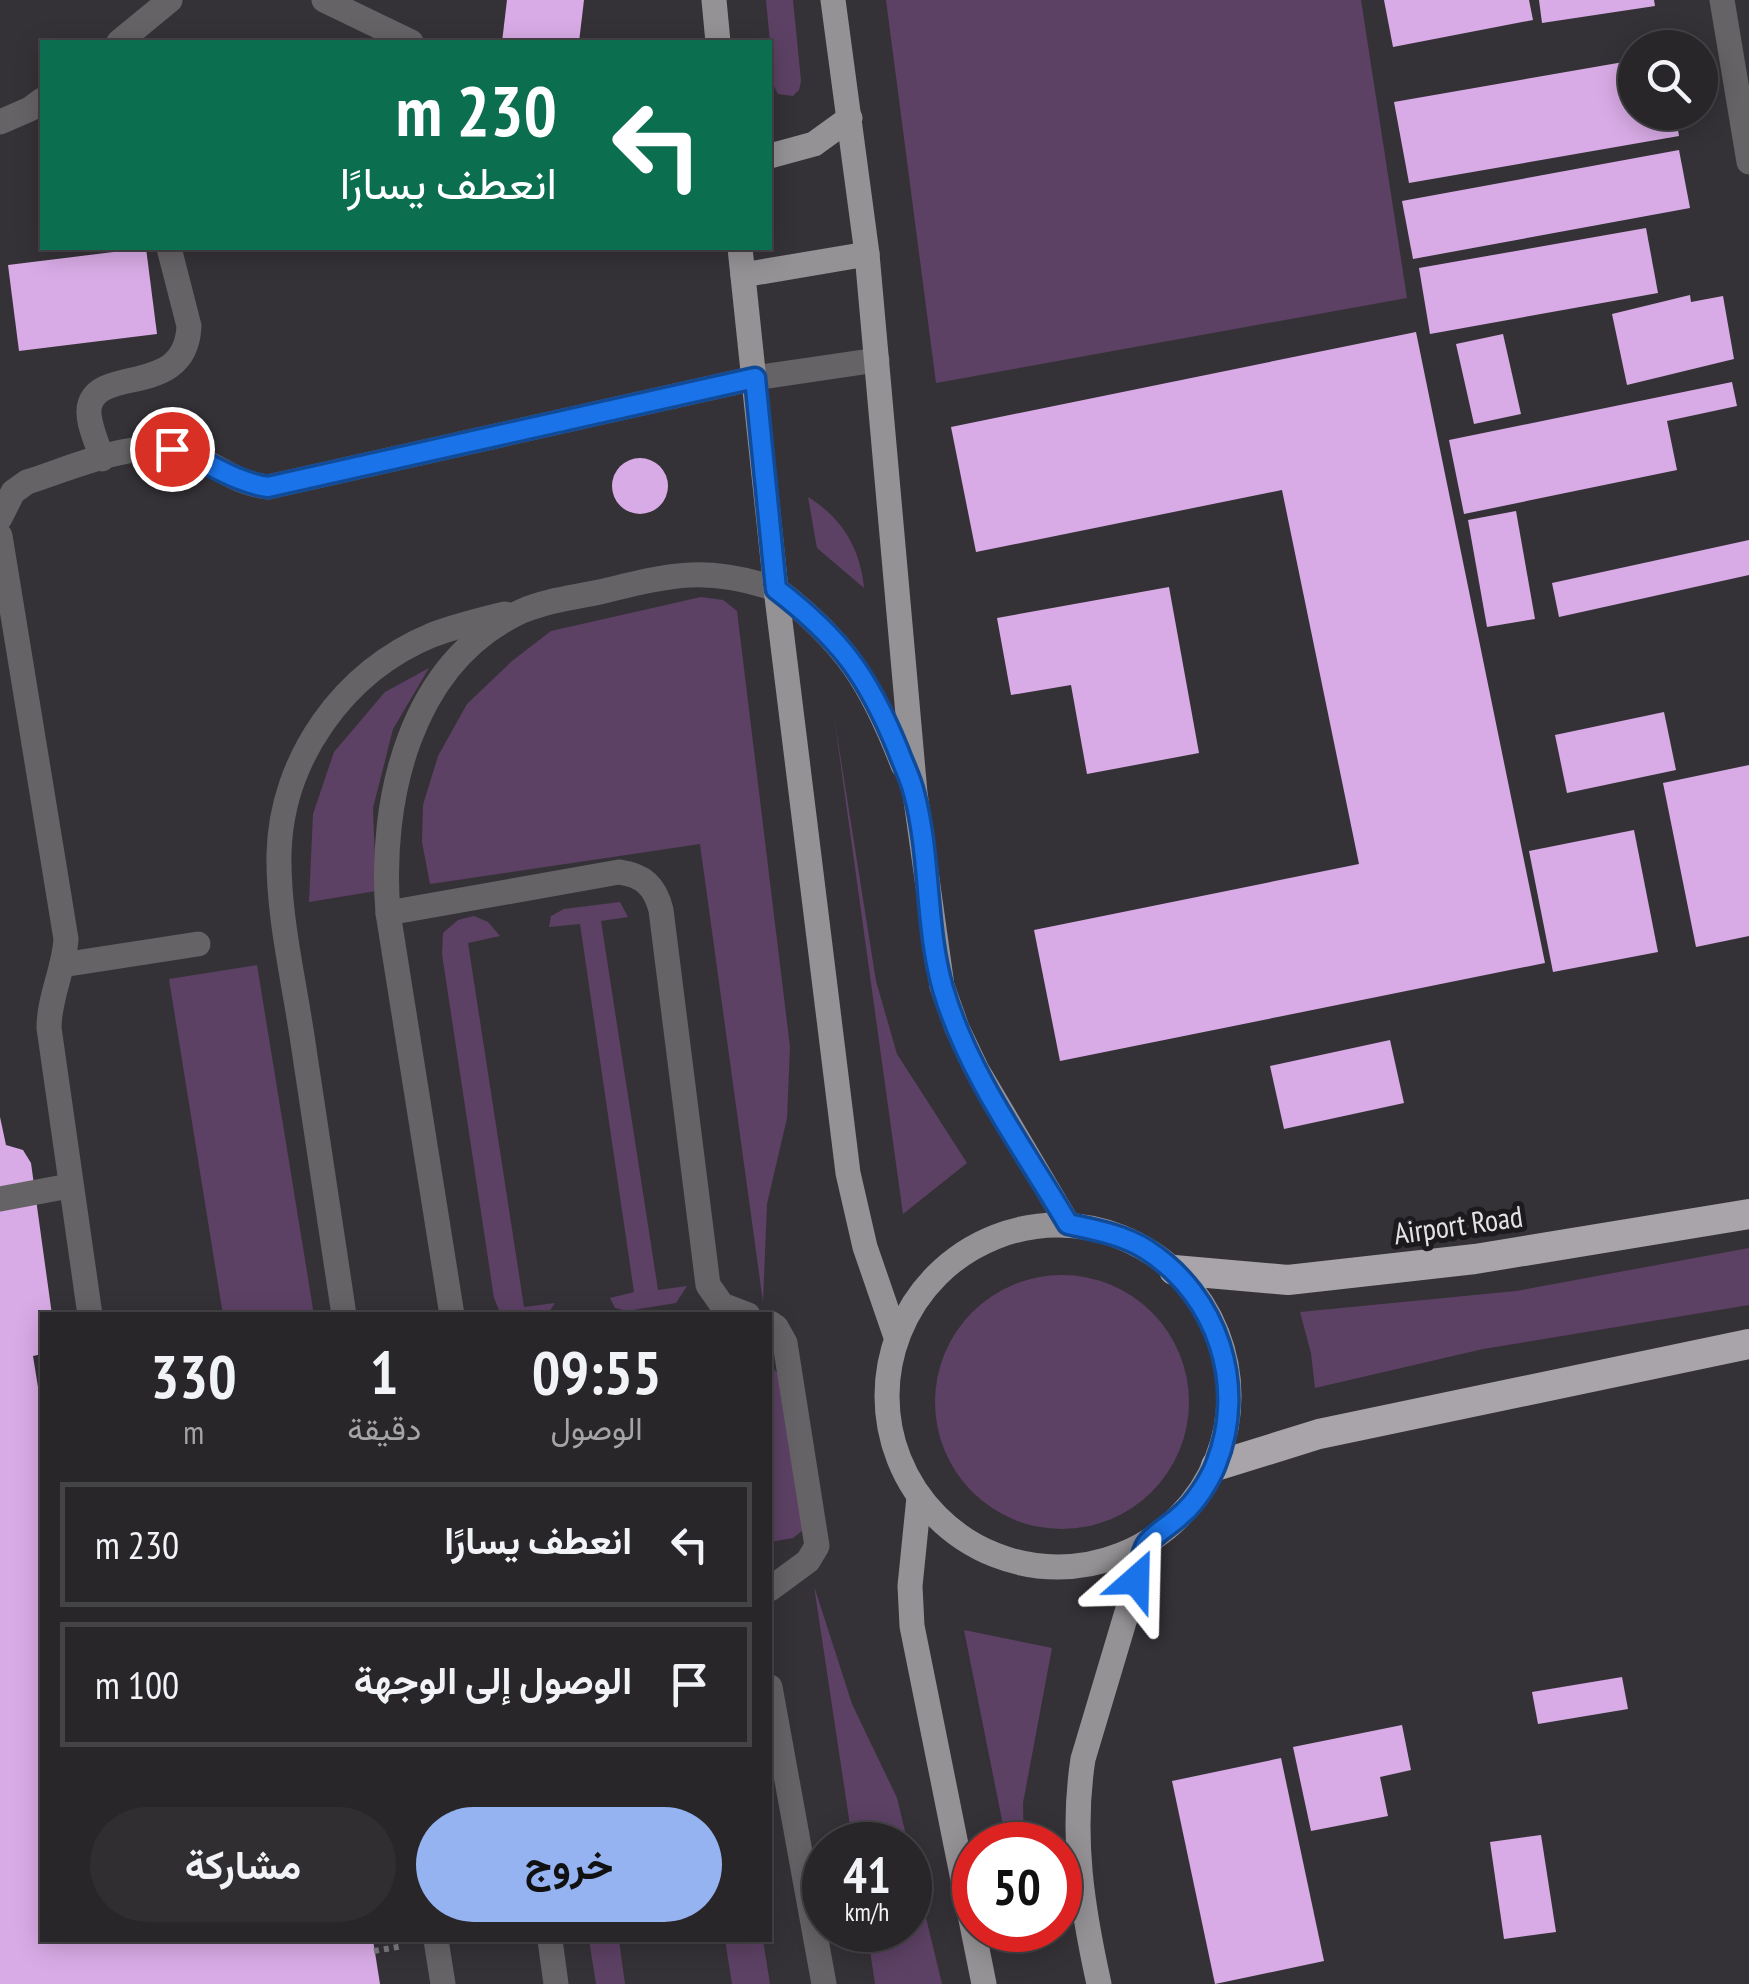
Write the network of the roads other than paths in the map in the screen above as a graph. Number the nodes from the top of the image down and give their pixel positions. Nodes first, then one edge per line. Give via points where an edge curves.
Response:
1 (170, 0) edge
2 (714, 0) edge
3 (833, 0) edge
4 (1722, 0) edge
5 (337, 1) edge
6 (148, 9) edge
7 (121, 40) edge
8 (407, 40) edge
9 (718, 40) edge
10 (40, 102) edge
11 (850, 118) junction
12 (0, 122) edge
13 (772, 155) edge
14 (1749, 162) edge
15 (170, 250) edge
16 (740, 250) edge
17 (867, 254) junction
18 (743, 276) junction
19 (876, 360) junction
20 (755, 378) junction
21 (102, 459) junction
22 (0, 518) edge
23 (0, 536) edge
24 (776, 589) junction
25 (524, 610) junction
26 (914, 793) junction
27 (388, 913) junction
28 (198, 944) dead end
29 (62, 965) junction
30 (70, 1186) junction
31 (0, 1199) edge
32 (1749, 1214) edge
33 (1068, 1224) junction
34 (1174, 1270) junction
35 (90, 1312) edge
36 (344, 1312) edge
37 (452, 1312) edge
38 (728, 1312) edge
39 (772, 1324) edge
40 (896, 1337) junction
41 (1749, 1344) edge
42 (1216, 1466) junction
43 (919, 1497) junction
44 (1147, 1544) junction
45 (800, 1566) junction
46 (772, 1571) edge
47 (772, 1587) edge
48 (772, 1698) edge
49 (436, 1942) edge
50 (550, 1942) edge
51 (443, 1984) edge
52 (556, 1984) edge
53 (824, 1984) edge
54 (984, 1984) edge
55 (1099, 1984) edge

1 - 6 street
2 - 9 main road
3 - 11 main road
4 - 14 street
5 - 8 street
6 - 7 street
10 - 12 street
11 - 13 main road via 814,144
11 - 17 main road
15 - 21 street via 188,340 164,370 93,397 89,412
16 - 18 main road
17 - 18 main road
17 - 19 main road
18 - 20 main road
19 - 20 street
19 - 26 main road
20 - 21 street via 268,487 172,449
20 - 24 main road
21 - 22 street via 27,482 13,492
23 - 29 street via 66,939
24 - 25 street via 711,572 676,574
24 - 26 main road via 838,643 863,676
24 - 40 main road via 848,1173
25 - 27 street via 486,632 459,659 416,721 386,834
25 - 36 street via 428,636 362,679 310,741 281,819 282,898
26 - 33 main road via 942,986 957,1028
27 - 37 street
27 - 38 street via 619,872 648,882 661,910 708,1285
28 - 29 street
29 - 30 street via 49,1028
30 - 31 street
30 - 35 street
32 - 34 highway, Airport Road via 1475,1259 1288,1280
33 - 34 main road via 1112,1233
33 - 40 main road via 1025,1227 983,1241 946,1266 917,1298
34 - 42 main road via 1207,1312 1226,1362 1229,1415
39 - 45 street via 785,1342 816,1546
40 - 43 main road via 886,1392 894,1447
41 - 42 highway via 1320,1434
42 - 44 main road via 1187,1510
43 - 44 main road via 954,1534 999,1558 1049,1569 1100,1564
43 - 54 main road via 912,1626
44 - 55 main road via 1079,1790 1079,1880
45 - 46 street
45 - 47 street
48 - 53 street
49 - 51 street
50 - 52 street

